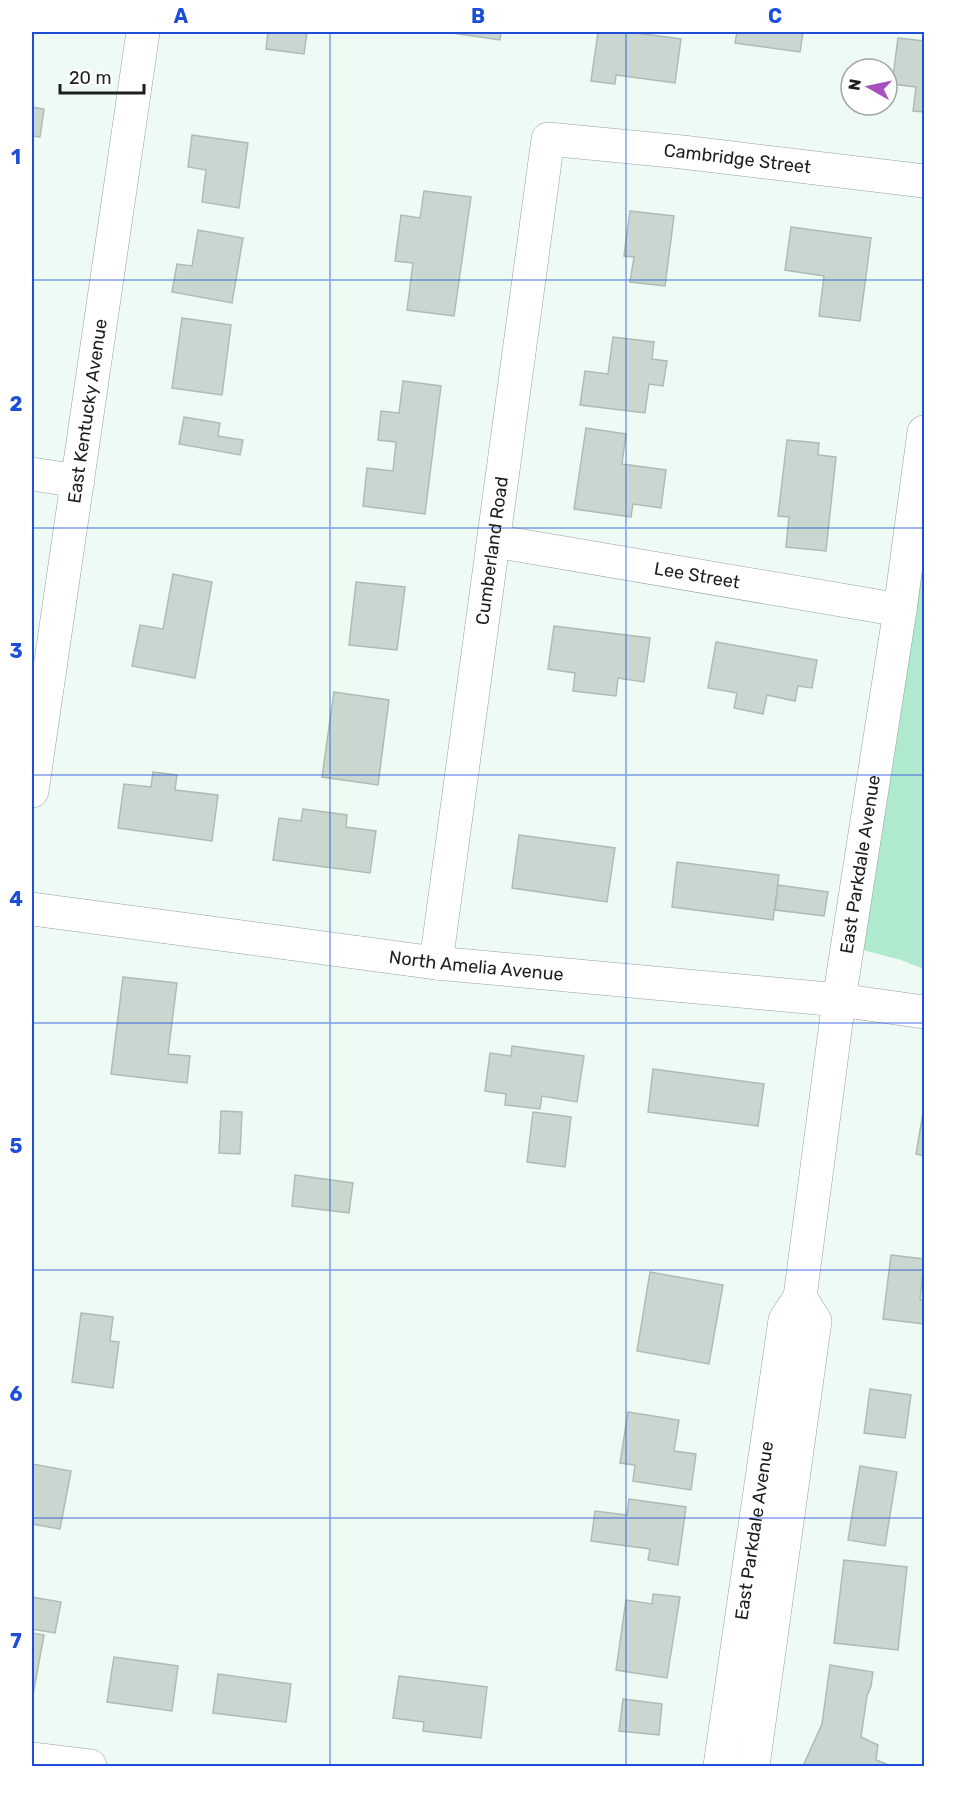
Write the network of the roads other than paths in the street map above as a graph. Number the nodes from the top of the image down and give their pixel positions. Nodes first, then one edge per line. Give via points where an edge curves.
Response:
1 (143, 32) edge
2 (548, 139) joint
3 (924, 181) edge
4 (924, 432) edge
5 (32, 474) edge
6 (78, 481) junction
7 (494, 541) junction
8 (900, 610) junction
9 (32, 790) edge
10 (32, 909) edge
11 (436, 963) junction
12 (839, 1000) junction
13 (924, 1012) edge
14 (800, 1297) junction
15 (32, 1759) edge
16 (90, 1767) edge
17 (720, 1767) edge
18 (753, 1767) edge

1 - 6 street, East Kentucky Avenue
2 - 3 street, Cambridge Street
2 - 7 street, Cumberland Road
4 - 8 street, East Parkdale Avenue
5 - 6 street
6 - 9 street, East Kentucky Avenue
7 - 8 street, Lee Street
7 - 11 street, Cumberland Road
8 - 12 street, East Parkdale Avenue
10 - 11 street, North Amelia Avenue
11 - 12 street, North Amelia Avenue
12 - 13 street, North Amelia Avenue
12 - 14 street, East Parkdale Avenue
14 - 17 street, East Parkdale Avenue via 785,1320
14 - 18 street, East Parkdale Avenue via 815,1321
15 - 16 street

